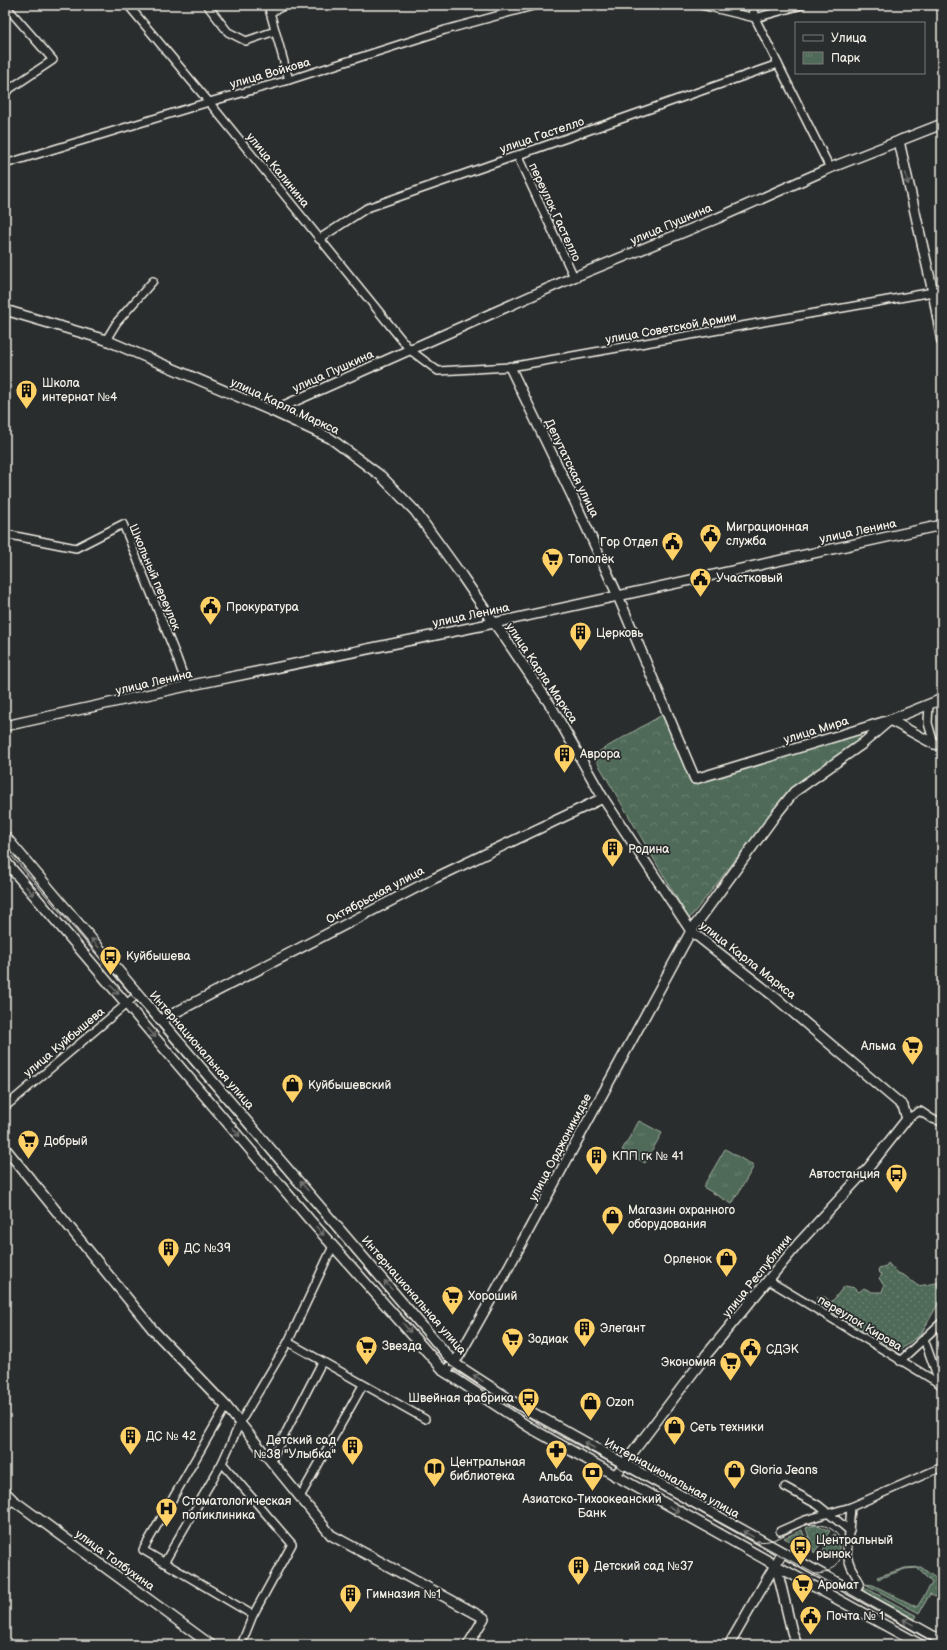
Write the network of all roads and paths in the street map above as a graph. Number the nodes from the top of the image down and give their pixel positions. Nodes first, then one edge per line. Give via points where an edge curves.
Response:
1 (5, 5) edge
2 (128, 5) edge
3 (207, 5) edge
4 (286, 5) edge
5 (541, 5) edge
6 (702, 5) edge
7 (752, 5) edge
8 (802, 5) edge
9 (269, 8) edge
10 (754, 18) junction
11 (275, 31) junction
12 (778, 64) junction
13 (289, 80) junction
14 (5, 92) edge
15 (209, 102) junction
16 (942, 124) edge
17 (899, 141) junction
18 (517, 156) junction
19 (5, 164) edge
20 (830, 168) junction
21 (318, 239) junction
22 (570, 279) junction
23 (153, 281) dead end
24 (938, 292) edge
25 (5, 310) edge
26 (106, 340) junction
27 (942, 342) edge
28 (410, 350) junction
29 (510, 367) junction
30 (272, 411) junction
31 (942, 525) edge
32 (5, 534) edge
33 (618, 596) junction
34 (494, 623) junction
35 (187, 686) junction
36 (942, 699) edge
37 (929, 704) junction
38 (890, 720) junction
39 (5, 726) edge
40 (938, 745) edge
41 (695, 779) joint
42 (603, 798) junction
43 (5, 836) edge
44 (5, 861) edge
45 (690, 931) junction
46 (138, 994) junction
47 (127, 1003) junction
48 (161, 1020) junction
49 (5, 1107) edge
50 (907, 1118) junction
51 (942, 1122) edge
52 (5, 1148) edge
53 (333, 1246) junction
54 (768, 1280) junction
55 (942, 1322) edge
56 (924, 1339) junction
57 (288, 1342) junction
58 (900, 1361) junction
59 (322, 1362) junction
60 (454, 1363) junction
61 (445, 1372) junction
62 (363, 1385) junction
63 (941, 1386) edge
64 (226, 1406) junction
65 (425, 1419) dead end
66 (240, 1423) junction
67 (271, 1461) junction
68 (222, 1463) junction
69 (623, 1465) junction
70 (942, 1467) edge
71 (615, 1476) junction
72 (785, 1488) dead end
73 (5, 1492) edge
74 (300, 1497) junction
75 (13, 1500) junction
76 (5, 1507) edge
77 (851, 1507) junction
78 (828, 1514) junction
79 (780, 1531) dead end
80 (850, 1531) junction
81 (782, 1553) junction
82 (164, 1563) junction
83 (776, 1565) junction
84 (855, 1593) junction
85 (253, 1615) junction
86 (942, 1641) edge
87 (211, 1645) edge
88 (241, 1645) edge
89 (468, 1645) edge
90 (729, 1645) edge
91 (797, 1645) edge
92 (921, 1645) edge

1 - 14 street via 53,60
2 - 15 street, улица Калинина
3 - 11 street via 228,32 246,41
4 - 9 street
5 - 13 street, улица Войкова via 445,30
6 - 10 street
7 - 10 street
8 - 10 street
9 - 11 street
10 - 12 street
11 - 13 street
12 - 18 street, улица Гастелло
12 - 20 street
13 - 15 street, улица Войкова
15 - 19 street, улица Войкова
15 - 21 street, улица Калинина
16 - 17 street, улица Пушкина
17 - 20 street, улица Пушкина
17 -> 24 street
18 - 21 street, улица Гастелло via 367,208
18 - 22 street, переулок Гастелло
20 - 22 street, улица Пушкина via 718,218
21 - 28 street, улица Калинина
22 - 28 street, улица Пушкина
22 - 30 street
23 - 26 street via 117,322
24 - 27 street
24 - 29 street, улица Советской Армии
25 - 26 street, улица Карла Маркса
26 - 30 street, улица Карла Маркса
28 - 29 street, улица Советской Армии via 438,371
28 - 30 street, улица Пушкина
29 - 33 street, Депутатская улица
30 - 34 street, улица Карла Маркса via 330,438 381,476 416,511
31 - 33 street, улица Ленина
32 - 35 street, Школьный переулок via 76,548 123,524
33 - 34 street, улица Ленина
33 - 41 street, Депутатская улица
34 - 35 street, улица Ленина
34 - 42 street, улица Карла Маркса via 551,706
35 - 39 street, улица Ленина
36 - 37 street, улица Мира
37 - 38 street, улица Мира
37 - 40 street via 928,723
38 - 40 street
38 - 41 street, улица Мира
38 - 45 street, улица Орджоникидзе via 862,744 794,792
42 - 45 street, улица Карла Маркса
42 - 48 street, Октябрьская улица via 435,878
46 -> 43 street, Интернациональная улица
44 -> 47 street
45 - 50 street, улица Карла Маркса via 776,998 903,1106
45 - 60 street, улица Орджоникидзе
46 - 47 street, улица Куйбышева
46 - 48 street, Интернациональная улица
47 - 49 street, улица Куйбышева
47 -> 53 street
60 -> 48 street, Интернациональная улица
50 - 51 street via 920,1111
50 - 54 street, улица Республики via 868,1167
52 - 64 street via 154,1331
53 - 57 street
53 -> 61 street
54 - 58 street, переулок Кирова
54 - 69 street, улица Республики via 707,1354
55 - 56 street
56 - 58 street
56 - 63 street, переулок Кирова
57 - 59 street
57 - 66 street
58 - 63 street, переулок Кирова
59 - 62 street
59 - 67 street
60 - 61 street, улица Орджоникидзе
69 -> 60 street, Интернациональная улица via 517,1404
61 - 71 street via 515,1419
62 - 65 street
62 - 74 street
64 - 66 street
64 - 82 street via 143,1550
66 - 67 street
66 - 68 street
67 - 74 street
68 - 82 street
68 - 85 street via 292,1544
69 - 71 street, улица Республики
81 -> 69 street, Интернациональная улица
70 - 77 street
71 -> 83 street
72 - 78 street via 818,1505
73 - 75 street, улица Толбухина
74 - 89 street via 331,1535 484,1618
75 - 76 street
75 - 87 street, улица Толбухина
77 - 78 street
77 - 80 street
78 - 79 street via 805,1520
78 - 80 street
80 - 84 street via 847,1556 860,1583
81 - 83 street
81 - 84 street, Интернациональная улица
82 - 85 street
83 - 90 street
83 - 91 street
83 - 92 street
86 -> 84 street, Интернациональная улица
85 - 88 street

